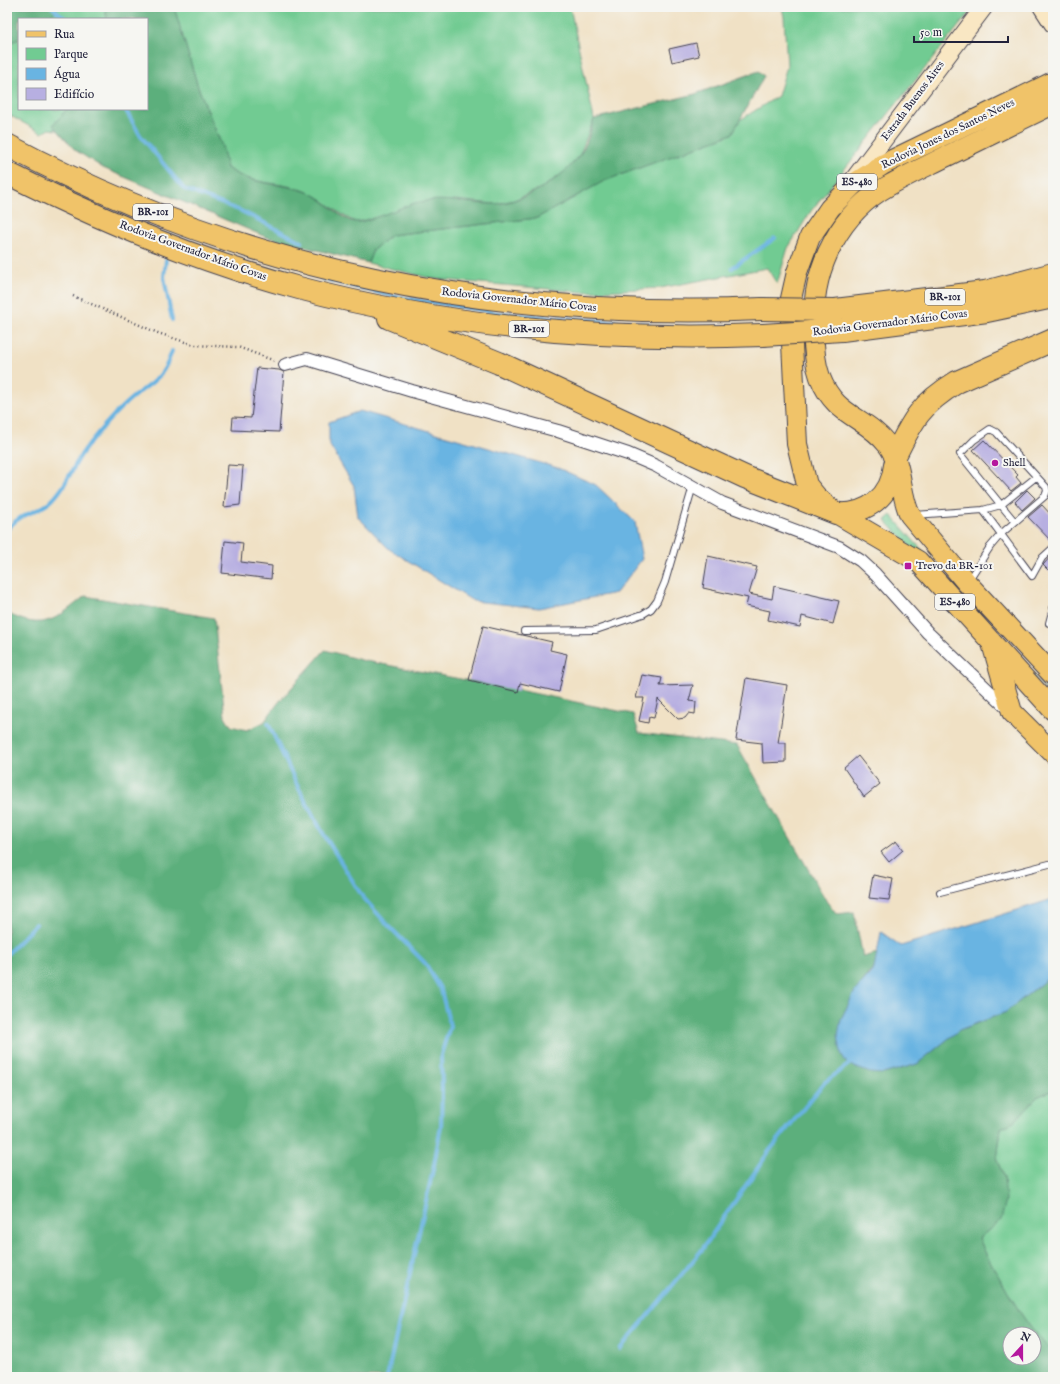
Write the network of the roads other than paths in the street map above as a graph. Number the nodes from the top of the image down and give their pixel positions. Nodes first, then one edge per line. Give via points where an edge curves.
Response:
1 (984, 7) edge
2 (1042, 7) edge
3 (1053, 24) edge
4 (1053, 82) edge
5 (1053, 104) edge
6 (7, 145) edge
7 (7, 173) edge
8 (842, 195) junction
9 (1053, 274) edge
10 (298, 288) junction
11 (1053, 296) edge
12 (1053, 340) edge
13 (285, 365) road end
14 (895, 456) junction
15 (1036, 477) junction
16 (693, 486) junction
17 (1001, 505) junction
18 (983, 510) junction
19 (836, 513) junction
20 (910, 515) junction
21 (1015, 522) junction
22 (1002, 533) junction
23 (1053, 548) edge
24 (967, 583) junction
25 (1053, 608) edge
26 (1049, 623) dead end
27 (524, 631) dead end
28 (992, 643) junction
29 (1053, 675) edge
30 (1053, 710) edge
31 (1012, 712) junction
32 (1053, 753) edge
33 (1053, 863) edge
34 (940, 892) dead end

1 - 8 main road, Estrada Buenos Aires
2 - 3 main road
4 - 8 main road, Rodovia Jones dos Santos Neves / ES-480 via 884,164
5 - 14 main road, Rodovia Jones dos Santos Neves / ES-480 via 887,186 850,217 825,258 814,306 814,350 820,376 839,407 879,436 888,444
6 - 9 highway, Rodovia Governador Mário Covas / BR-101, bridge via 98,189 185,224 270,253 348,274 467,296 573,308 667,312 836,310 985,292
7 - 10 highway, Rodovia Governador Mário Covas / BR-101 via 132,231 221,264
8 - 19 main road, Rodovia Jones dos Santos Neves / ES-480 via 810,237 797,272 790,303 797,444 807,485
10 - 11 highway, Rodovia Governador Mário Covas / BR-101, bridge via 395,310 524,329 619,336 715,337 842,330 987,311
10 - 19 highway via 396,321 499,362 745,476
12 - 14 highway via 957,382 945,390 915,418
13 - 16 street via 307,359 558,431 649,463
14 - 19 main road via 894,474 888,489 879,500 866,509 848,514
14 - 20 main road, Rodovia Jones dos Santos Neves / ES-480 via 905,505
15 - 17 lane
15 - 17 lane via 993,429 974,440 960,454
15 - 21 lane via 1046,487 1045,496
16 - 27 lane via 665,582 651,609 596,630
16 - 31 street via 722,503 818,538 852,555 875,574 928,633
17 - 18 lane
17 - 21 lane
18 - 20 lane
18 - 22 lane
19 - 28 main road, Rodovia Jones dos Santos Neves / ES-480 via 918,561
20 - 24 main road, Rodovia Jones dos Santos Neves / ES-480
21 - 22 lane
22 - 23 lane via 1032,576 1042,558
22 - 24 lane
24 - 29 main road, Rodovia Jones dos Santos Neves / ES-480
25 - 26 lane
28 - 30 main road, Rodovia Jones dos Santos Neves / ES-480
28 - 31 main road
31 - 32 main road
33 - 34 lane

